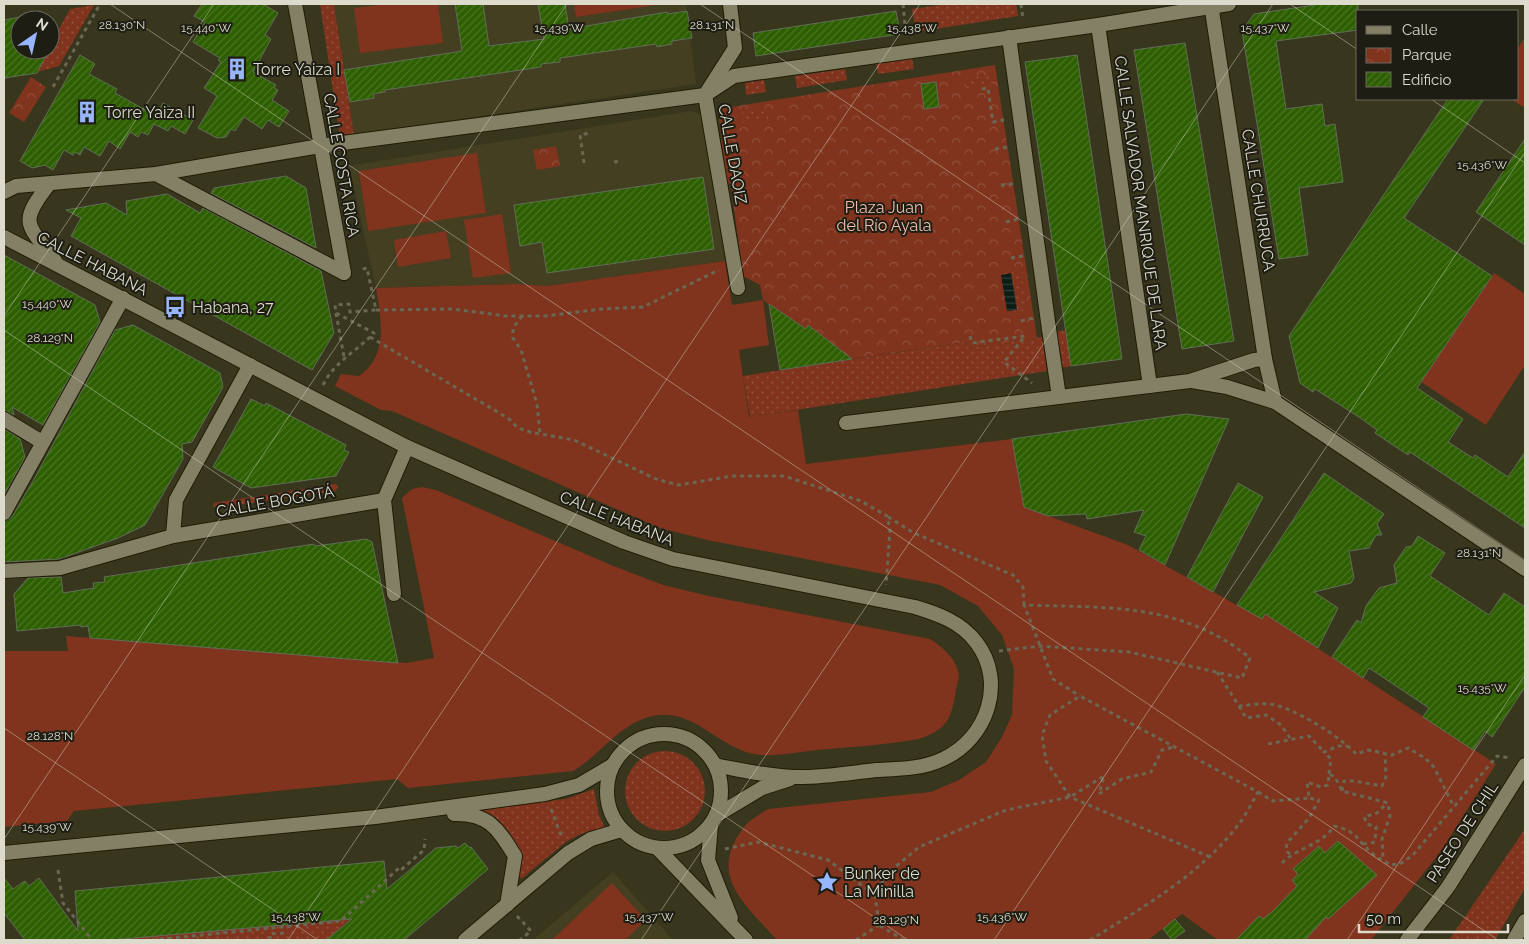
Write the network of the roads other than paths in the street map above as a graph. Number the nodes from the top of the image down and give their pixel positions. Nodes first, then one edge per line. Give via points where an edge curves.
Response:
1 (295, 4) edge
2 (730, 4) edge
3 (1229, 4) edge
4 (1211, 5) edge
5 (1098, 25) junction
6 (1009, 36) junction
7 (705, 96) junction
8 (320, 146) junction
9 (156, 174) junction
10 (48, 184) junction
11 (4, 192) edge
12 (4, 237) edge
13 (57, 263) junction
14 (738, 288) dead end
15 (123, 298) junction
16 (1266, 359) junction
17 (250, 365) junction
18 (1190, 381) junction
19 (1150, 386) junction
20 (1056, 397) junction
21 (1275, 402) junction
22 (4, 419) edge
23 (846, 423) dead end
24 (42, 442) junction
25 (407, 447) junction
26 (384, 500) junction
27 (4, 513) edge
28 (172, 536) junction
29 (1525, 568) edge
30 (4, 570) edge
31 (394, 594) dead end
32 (1520, 762) edge
33 (612, 765) junction
34 (715, 765) junction
35 (795, 777) junction
36 (375, 817) junction
37 (714, 820) junction
38 (621, 830) junction
39 (658, 849) junction
40 (4, 852) edge
41 (507, 905) junction
42 (1525, 921) edge
43 (742, 935) edge
44 (465, 940) edge
45 (1407, 940) edge
46 (1514, 940) edge

1 - 8 street, CALLE COSTA RICA
2 - 7 street, CALLE DAOIZ via 734,48
3 - 4 street
4 - 5 street
4 - 16 street, CALLE CHURRUCA
5 - 6 street
5 - 19 street, CALLE SALVADOR MANRIQUE DE LARA
6 - 7 street via 734,76
6 - 20 street
7 - 8 street
7 - 14 street, CALLE DAOIZ
8 - 9 street
8 - 9 street, CALLE COSTA RICA via 344,273
9 - 10 street
10 - 11 street via 16,186
10 - 13 street via 30,207 28,218 34,232
12 - 13 street, CALLE HABANA
13 - 15 street, CALLE HABANA
15 - 17 street, CALLE HABANA
15 - 24 street
16 - 18 street
16 - 21 street, CALLE CHURRUCA
17 - 25 street, CALLE HABANA
17 - 28 street via 176,500
18 - 19 street
18 - 21 street
19 - 20 street
20 - 23 street
21 - 29 street
22 - 24 street
24 - 27 street
25 - 26 street
25 - 35 street, CALLE HABANA via 624,542 673,559 915,607 949,618 976,642 989,665 991,701 975,736 961,748 943,760 913,767
26 - 28 street, CALLE BOGOTÁ
26 - 31 street
28 - 30 street, CALLE BOGOTÁ via 60,568
32 - 45 street, PASEO DE CHIL via 1448,887
33 - 34 street via 638,740 654,735 672,735 689,740 704,750
33 - 36 street via 578,786 545,794
33 - 38 street via 607,799
34 - 35 street, CALLE HABANA
34 - 37 street via 721,798
35 - 37 street, CALLE HABANA via 762,788
36 - 40 street
36 - 41 street via 472,814 497,828 514,856
37 - 39 street via 697,839 678,847
37 - 43 street via 708,860 724,904
38 - 39 street via 644,845
38 - 41 street via 591,838 568,853
39 - 43 street
41 - 44 street
42 - 46 street

